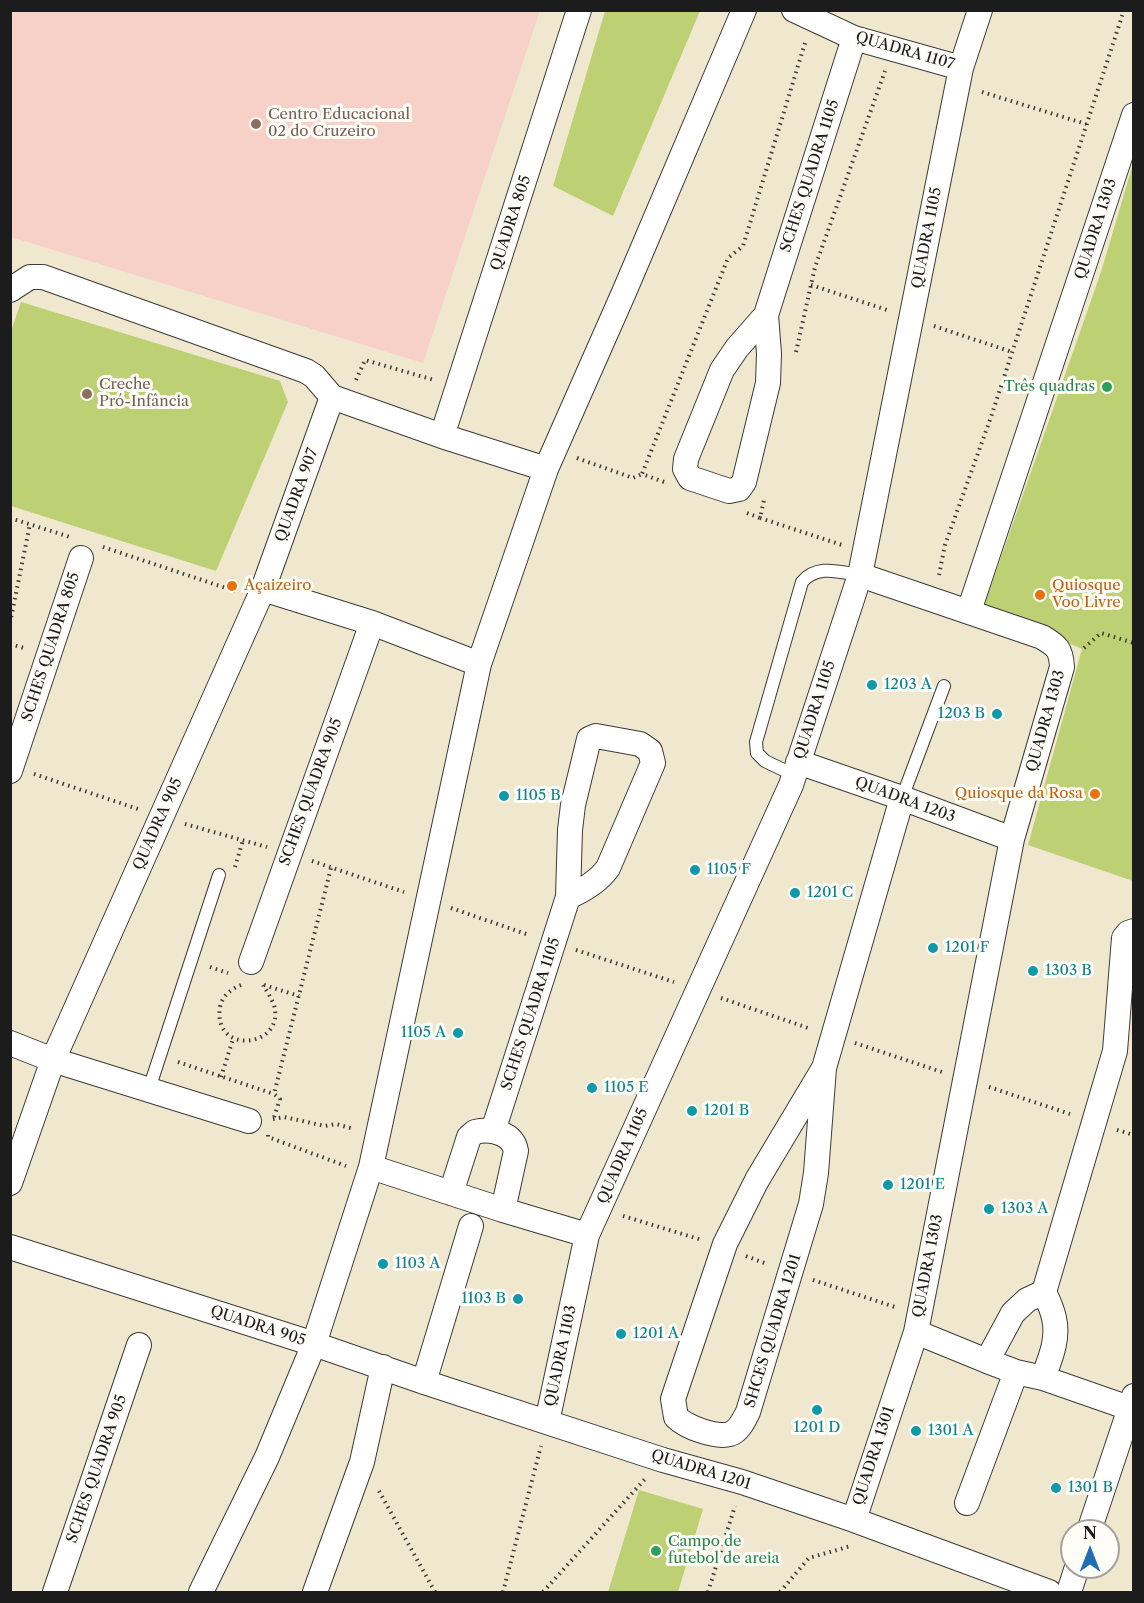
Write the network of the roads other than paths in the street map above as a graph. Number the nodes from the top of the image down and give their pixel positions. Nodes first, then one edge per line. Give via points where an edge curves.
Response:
1 (579, 10) edge
2 (744, 10) edge
3 (794, 10) edge
4 (980, 10) edge
5 (854, 38) junction
6 (959, 76) junction
7 (1134, 115) edge
8 (10, 290) edge
9 (766, 315) junction
10 (332, 397) junction
11 (442, 436) junction
12 (550, 459) junction
13 (84, 547) road end
14 (862, 563) junction
15 (260, 594) junction
16 (969, 611) junction
17 (372, 622) junction
18 (478, 664) junction
19 (944, 686) dead end
20 (796, 769) junction
21 (10, 771) edge
22 (902, 798) junction
23 (1012, 839) junction
24 (219, 875) dead end
25 (568, 897) junction
26 (1134, 931) edge
27 (247, 973) road end
28 (1134, 1024) edge
29 (10, 1043) edge
30 (1115, 1051) junction
31 (53, 1060) junction
32 (824, 1068) junction
33 (149, 1089) junction
34 (249, 1121) road end
35 (493, 1131) junction
36 (370, 1170) junction
37 (10, 1183) edge
38 (451, 1193) junction
39 (503, 1210) junction
40 (471, 1226) dead end
41 (587, 1235) junction
42 (10, 1247) edge
43 (1044, 1292) junction
44 (917, 1323) junction
45 (314, 1344) junction
46 (139, 1345) dead end
47 (987, 1361) junction
48 (383, 1367) junction
49 (1016, 1372) junction
50 (1043, 1378) junction
51 (424, 1382) junction
52 (1131, 1402) edge
53 (547, 1422) junction
54 (967, 1503) dead end
55 (1093, 1519) edge
56 (854, 1520) junction
57 (55, 1593) edge
58 (201, 1593) edge
59 (315, 1593) edge
60 (1049, 1593) edge

1 - 11 street, QUADRA 805
2 - 12 street
3 - 5 street, QUADRA 1107
4 - 6 street, QUADRA 1107
5 - 6 street, QUADRA 1107
5 - 9 street, SCHES QUADRA 1105
6 - 14 street, QUADRA 1105
7 - 16 street, QUADRA 1303
8 - 10 street via 30,277 43,277 306,371
9 - 9 street, SCHES QUADRA 1105 via 722,370 686,459 685,469 690,478 729,491 739,489 744,482 768,383
10 - 11 street
10 - 15 street, QUADRA 907
11 - 12 street
12 - 18 street
13 - 21 street, SCHES QUADRA 805
14 - 16 street
14 - 20 street, QUADRA 1105
14 - 20 lane via 815,572 802,582 756,742 757,753 765,761
15 - 17 street
15 - 31 street, QUADRA 905
16 - 23 street, QUADRA 1303 via 1042,637 1056,646 1061,655 1062,667
17 - 18 street
17 - 27 street, SCHES QUADRA 905
18 - 36 street
19 - 22 lane
20 - 22 street, QUADRA 1203
20 - 41 street, QUADRA 1105
22 - 23 street, QUADRA 1203
22 - 32 street, SHCES QUADRA 1201
23 - 44 street, QUADRA 1303
24 - 33 lane
25 - 25 street, SCHES QUADRA 1105 via 584,891 608,868 653,763 650,751 640,744 596,736 589,739 573,805
25 - 35 street, SCHES QUADRA 1105
26 - 30 street via 1124,938
28 - 30 street
29 - 31 street
30 - 43 street
31 - 33 street
31 - 37 street, QUADRA 905
32 - 32 street, SHCES QUADRA 1201 via 814,1184 806,1224 748,1412 740,1428 730,1434 696,1430 676,1417 673,1399 724,1247 757,1180
33 - 34 street
35 - 38 street via 475,1132 470,1137
35 - 39 street via 511,1139 516,1151
36 - 38 street
36 - 45 street
38 - 39 street
39 - 41 street
40 - 51 street
41 - 53 street, QUADRA 1103
42 - 45 street, QUADRA 905
43 - 47 street via 1013,1313
43 - 50 street via 1055,1335
44 - 47 street
44 - 56 street, QUADRA 1301
45 - 48 street, QUADRA 1103
45 - 58 street, QUADRA 905 via 267,1457
46 - 57 street, SCHES QUADRA 905
47 - 49 street
48 - 51 street, QUADRA 1103
48 - 59 street via 362,1462
49 - 50 street
49 - 54 street
50 - 52 street
51 - 53 street, QUADRA 1103
52 - 55 street
53 - 56 street, QUADRA 1201
56 - 60 street, QUADRA 1301

